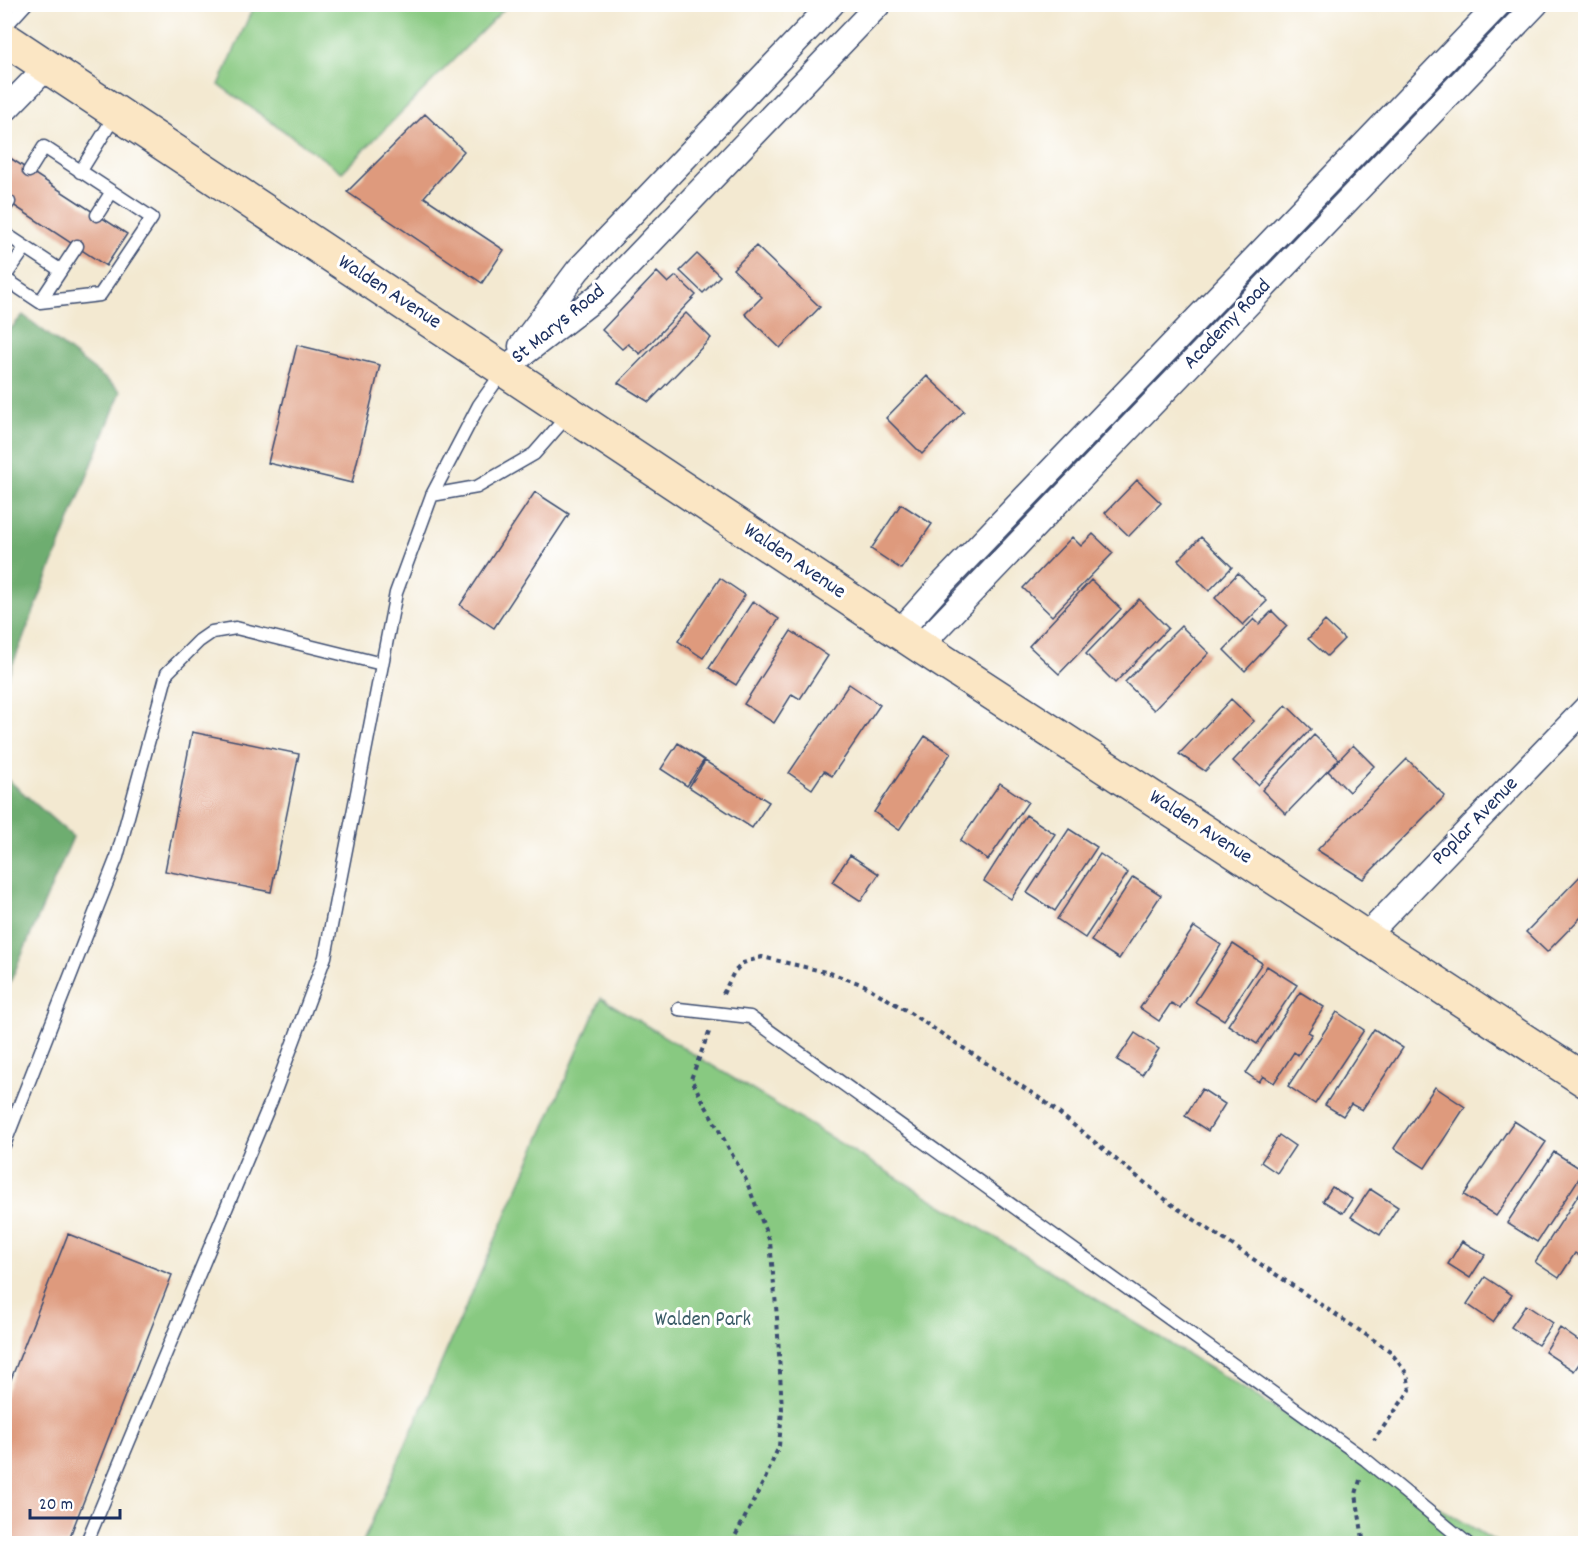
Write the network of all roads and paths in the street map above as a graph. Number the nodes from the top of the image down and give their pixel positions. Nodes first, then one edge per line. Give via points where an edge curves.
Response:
1 (26, 4) edge
2 (832, 4) edge
3 (879, 4) edge
4 (1499, 4) edge
5 (1536, 4) edge
6 (4, 28) edge
7 (800, 38) junction
8 (4, 39) edge
9 (1459, 46) junction
10 (825, 61) junction
11 (1479, 64) junction
12 (47, 67) junction
13 (4, 111) edge
14 (116, 113) junction
15 (29, 171) dead end
16 (80, 172) junction
17 (111, 193) junction
18 (97, 215) dead end
19 (4, 233) edge
20 (76, 246) dead end
21 (25, 248) junction
22 (60, 270) junction
23 (4, 278) edge
24 (39, 302) junction
25 (1211, 304) junction
26 (1230, 323) junction
27 (504, 369) junction
28 (570, 413) junction
29 (432, 495) junction
30 (910, 639) junction
31 (382, 664) junction
32 (1586, 708) edge
33 (1366, 936) junction
34 (679, 1009) dead end
35 (716, 1013) junction
36 (1586, 1081) edge
37 (4, 1145) edge
38 (1365, 1460) junction
39 (1363, 1539) junction
40 (86, 1544) edge
41 (731, 1544) edge
42 (1360, 1544) edge
43 (1371, 1544) edge
44 (1468, 1544) edge

1 - 6 lane
2 - 7 street, St Marys Road
3 - 10 street, St Marys Road
4 - 9 street, Academy Road
5 - 11 street, Academy Road
7 - 10 street
7 - 27 street, St Marys Road via 578,270
8 - 12 main road, Walden Avenue
9 - 11 street
9 - 25 street, Academy Road
10 - 27 street, St Marys Road via 602,293
11 - 26 street, Academy Road
12 - 13 street
12 - 14 main road, Walden Avenue
14 - 16 lane
14 - 27 main road, Walden Avenue
15 - 16 lane via 44,147
16 - 17 lane
17 - 18 lane
17 - 24 lane via 152,218 100,296
19 - 21 lane
20 - 22 lane
21 - 22 lane
21 - 23 lane
22 - 24 lane
23 - 24 lane
25 - 26 street
25 - 30 street, Academy Road via 944,583
26 - 30 street, Academy Road
27 - 28 main road, Walden Avenue
27 - 29 lane via 479,405
28 - 29 lane via 534,454 477,487
28 - 30 main road, Walden Avenue
29 - 31 lane via 396,593
30 - 33 main road, Walden Avenue
31 - 37 lane via 236,628 212,632 167,673 117,857
31 - 40 lane via 325,957 272,1099
32 - 33 street, Poplar Avenue
33 - 36 main road, Walden Avenue
34 - 35 lane
35 - 38 lane via 750,1017
35 - 38 path via 734,972 743,963 762,957 830,973 894,1003 1044,1101 1171,1204 1390,1352 1407,1374 1410,1390 1369,1447
35 - 41 path via 691,1079 746,1180 770,1242 782,1410 780,1446
38 - 39 path via 1356,1494
38 - 44 lane
39 - 42 path
39 - 43 path

